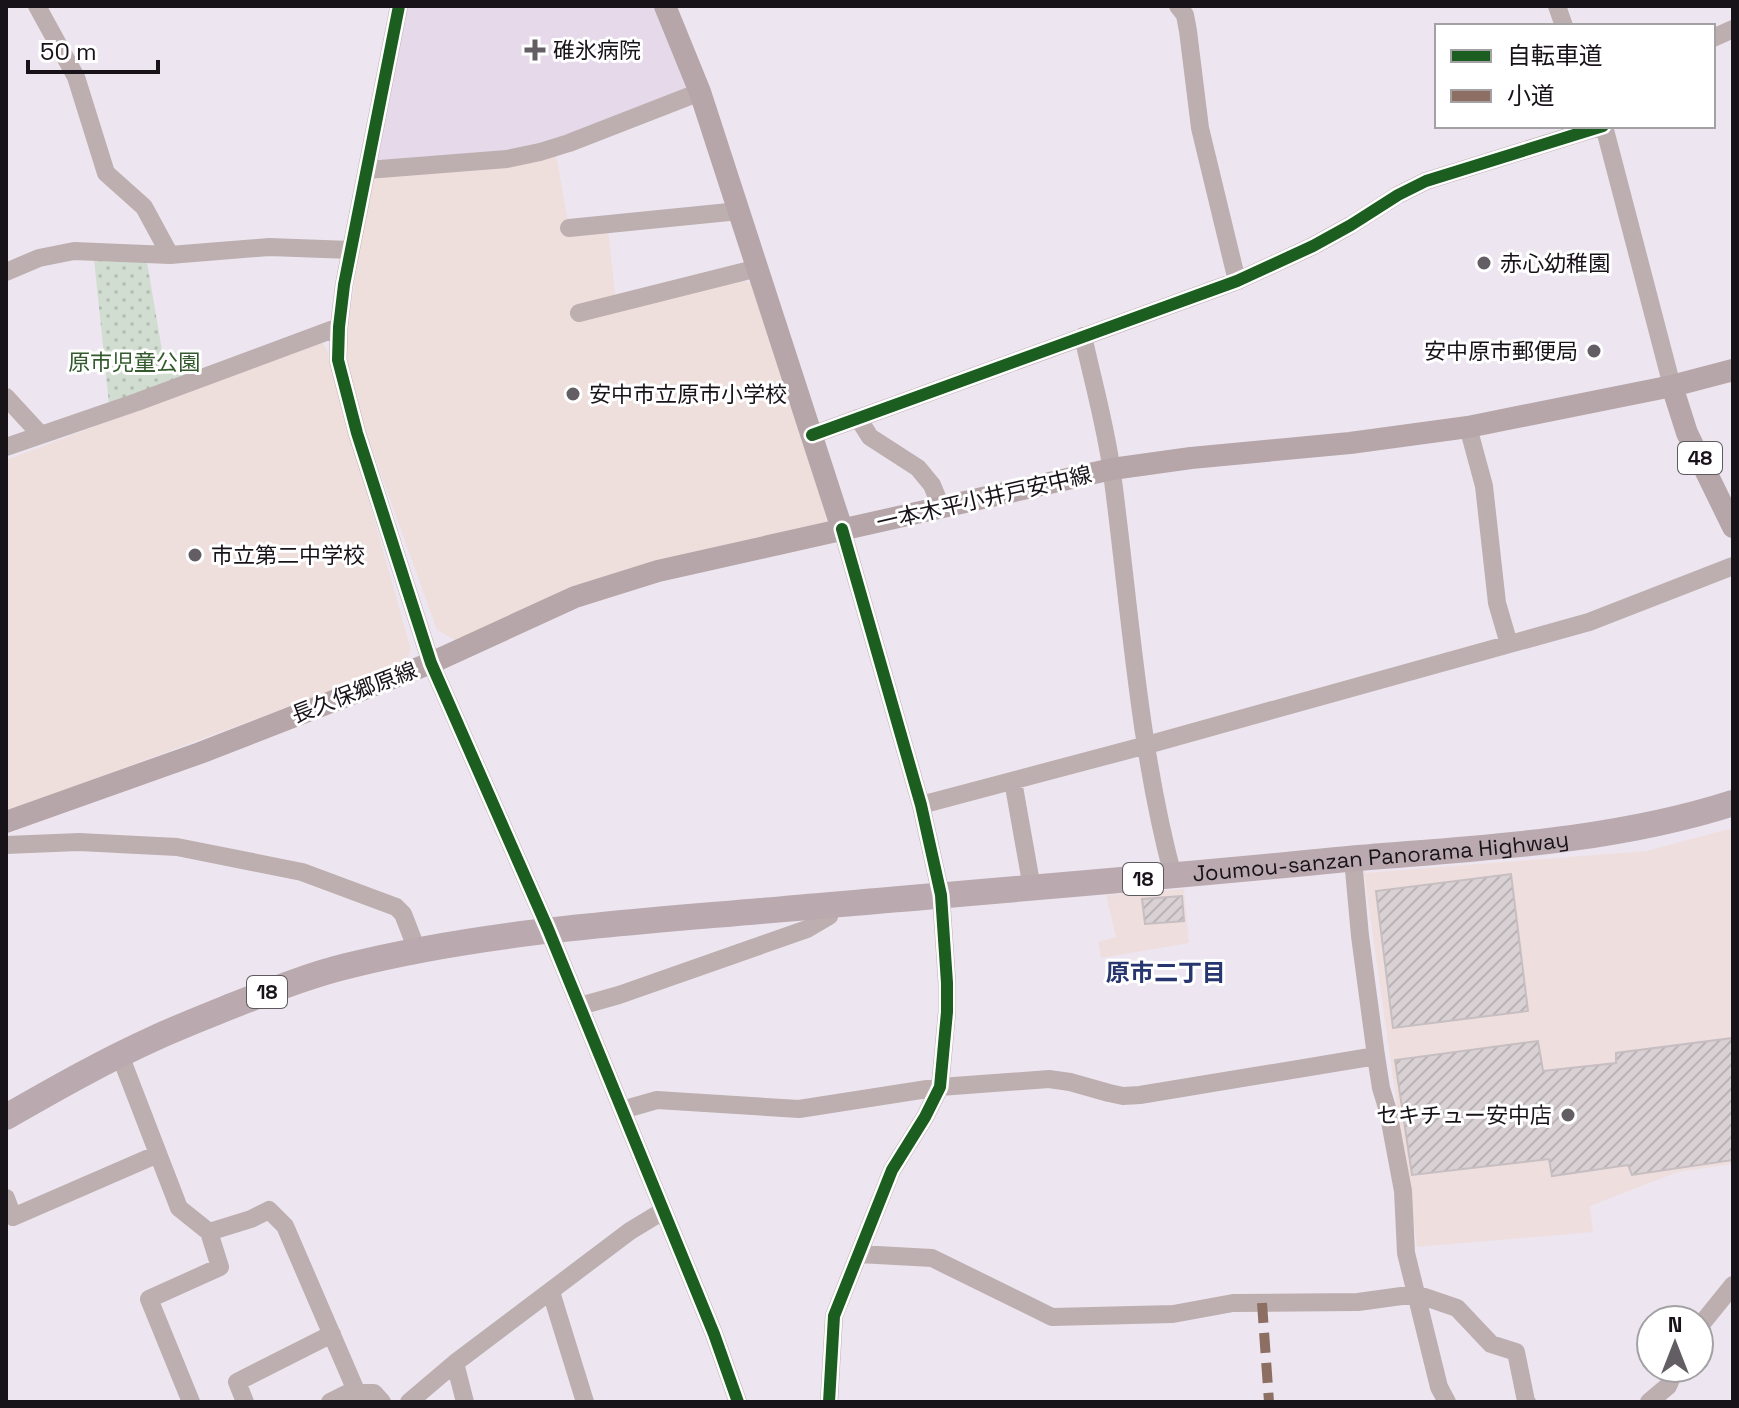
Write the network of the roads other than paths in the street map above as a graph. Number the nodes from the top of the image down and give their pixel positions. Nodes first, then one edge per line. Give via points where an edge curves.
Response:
1 (37, 6) edge
2 (399, 6) edge
3 (665, 6) edge
4 (1178, 6) edge
5 (700, 92) junction
6 (1598, 128) edge
7 (1605, 128) edge
8 (367, 170) junction
9 (739, 211) junction
10 (569, 228) dead end
11 (351, 250) junction
12 (170, 255) junction
13 (758, 268) junction
14 (6, 272) edge
15 (1237, 281) junction
16 (579, 313) dead end
17 (339, 327) junction
18 (1083, 336) junction
19 (1733, 370) edge
20 (1672, 386) junction
21 (6, 397) edge
22 (858, 418) junction
23 (1468, 427) junction
24 (41, 435) junction
25 (812, 435) junction
26 (6, 447) edge
27 (1112, 469) junction
28 (941, 507) junction
29 (1733, 527) edge
30 (842, 529) junction
31 (1733, 566) edge
32 (1509, 644) junction
33 (431, 663) junction
34 (1147, 745) junction
35 (1013, 781) junction
36 (1733, 803) edge
37 (921, 805) junction
38 (6, 822) edge
39 (6, 845) edge
40 (1353, 859) junction
41 (1173, 876) junction
42 (1032, 888) junction
43 (941, 895) junction
44 (826, 905) junction
45 (548, 929) junction
46 (417, 950) junction
47 (580, 1006) junction
48 (120, 1055) junction
49 (1376, 1056) junction
50 (940, 1087) junction
51 (622, 1110) junction
52 (6, 1117) edge
53 (158, 1154) junction
54 (6, 1198) edge
55 (663, 1211) junction
56 (209, 1232) junction
57 (859, 1254) junction
58 (1733, 1285) edge
59 (551, 1292) junction
60 (1416, 1294) junction
61 (1715, 1307) edge
62 (332, 1334) junction
63 (455, 1363) junction
64 (357, 1393) junction
65 (1667, 1394) edge
66 (191, 1402) edge
67 (245, 1402) edge
68 (330, 1402) edge
69 (382, 1402) edge
70 (409, 1402) edge
71 (465, 1402) edge
72 (585, 1402) edge
73 (738, 1402) edge
74 (829, 1402) edge
75 (1447, 1402) edge
76 (1527, 1402) edge
77 (1649, 1402) edge

1 - 12 street via 76,77 106,173 144,207
2 - 8 street
3 - 5 main road
4 - 15 street via 1185,15 1200,128
5 - 8 street via 569,143 507,159
5 - 9 main road
6 - 15 street via 1426,181 1313,246
7 - 20 street
8 - 11 street
9 - 10 street
9 - 13 main road
11 - 12 street via 269,247
11 - 17 street
12 - 14 street via 74,251
13 - 16 street
13 - 25 main road
15 - 18 street
17 - 24 street
17 - 33 street via 338,360 357,433
18 - 22 street
18 - 27 street
19 - 20 main road, 一本木平小井戸安中線
20 - 23 main road, 一本木平小井戸安中線
20 - 29 main road, 48 via 1687,433
21 - 24 street
22 - 25 street
22 - 28 street via 870,437 918,468
23 - 27 main road, 一本木平小井戸安中線
23 - 32 street via 1484,486 1497,603
24 - 26 street
25 - 30 main road
27 - 28 main road, 一本木平小井戸安中線
27 - 34 street
28 - 30 main road, 一本木平小井戸安中線
30 - 33 main road, 長久保郷原線 via 658,571 575,597
30 - 37 street
31 - 32 street via 1589,622
32 - 34 street
33 - 38 main road, 長久保郷原線
33 - 45 street
34 - 35 street
34 - 41 street
35 - 37 street
35 - 42 street
36 - 40 highway, Joumou-sanzan Panorama Highway / 18 via 1626,831
37 - 43 street
39 - 46 street via 177,847 302,872 396,907
40 - 41 highway, Joumou-sanzan Panorama Highway / 18
40 - 49 street
41 - 42 highway, Joumou-sanzan Panorama Highway / 18
42 - 43 highway, Joumou-sanzan Panorama Highway / 18
43 - 44 highway, Joumou-sanzan Panorama Highway / 18
43 - 50 street via 947,1012
44 - 45 highway, Joumou-sanzan Panorama Highway / 18
44 - 47 street via 829,916 807,929
45 - 46 highway, Joumou-sanzan Panorama Highway / 18
45 - 47 street
46 - 48 highway, Joumou-sanzan Panorama Highway / 18 via 289,983
47 - 51 street
48 - 52 highway, Joumou-sanzan Panorama Highway / 18
48 - 53 street
49 - 50 street via 1140,1095 1049,1079
49 - 60 street via 1403,1191 1406,1253
50 - 51 street via 799,1109 657,1100
50 - 57 street via 892,1170
51 - 55 street
53 - 54 street via 13,1217
53 - 56 street via 179,1208
55 - 59 street
55 - 73 street
56 - 62 street via 269,1210 285,1226
56 - 66 street via 220,1267 149,1299
57 - 60 street via 932,1258 1052,1317 1173,1314 1233,1303 1358,1302
57 - 74 street via 834,1316
58 - 61 street
59 - 63 street
59 - 72 street
60 - 75 street
60 - 76 street via 1457,1308 1491,1344 1516,1352
62 - 64 street
62 - 67 street via 237,1382
63 - 70 street
63 - 71 street
64 - 68 street
64 - 69 street via 374,1393
65 - 77 street

